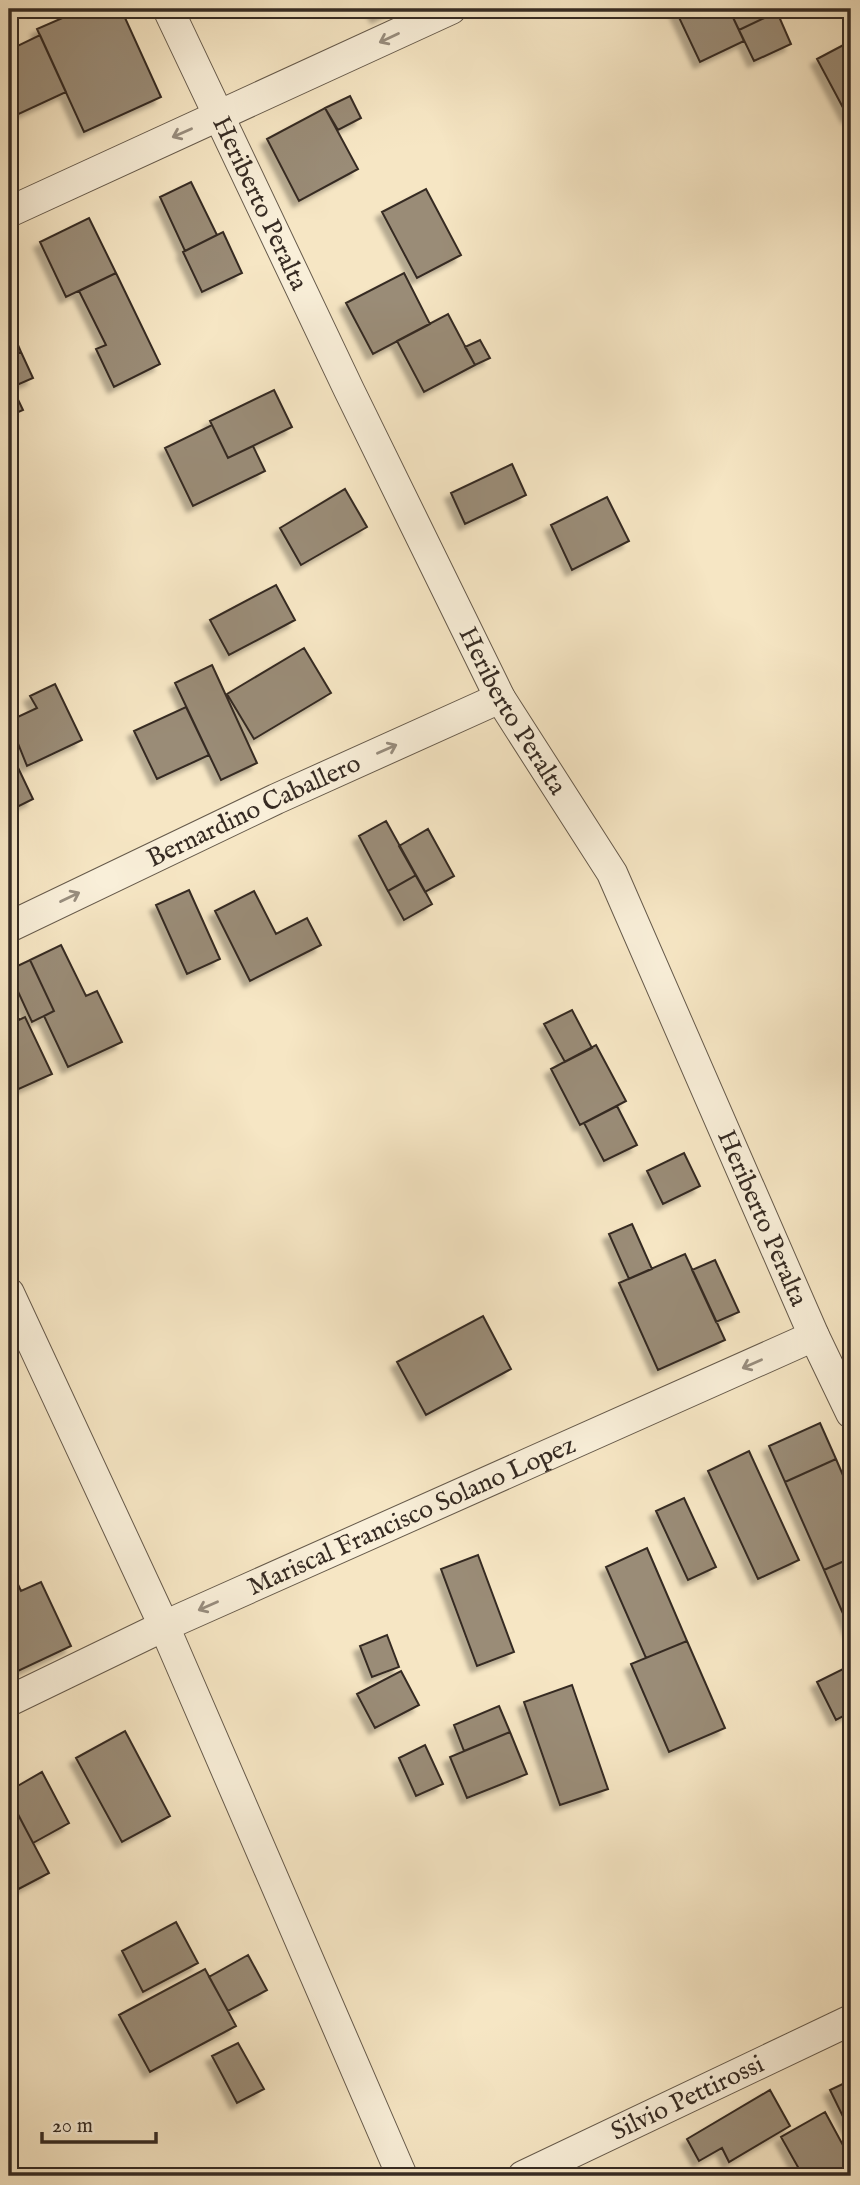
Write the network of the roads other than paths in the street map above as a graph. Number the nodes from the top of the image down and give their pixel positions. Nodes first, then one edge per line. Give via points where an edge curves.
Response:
1 (168, 9) edge
2 (451, 9) edge
3 (219, 117) junction
4 (9, 212) edge
5 (499, 698) junction
6 (9, 927) edge
7 (9, 1293) edge
8 (814, 1336) junction
9 (851, 1413) edge
10 (164, 1626) junction
11 (9, 1701) edge
12 (851, 2020) edge
13 (402, 2176) edge
14 (523, 2176) edge

1 - 3 street, Heriberto Peralta
2 -> 3 street
3 -> 4 street
3 - 5 street, Heriberto Peralta
6 -> 5 street, Bernardino Caballero
5 - 8 street, Heriberto Peralta via 612,873
7 - 10 street
8 - 9 street, Heriberto Peralta
8 -> 10 street, Mariscal Francisco Solano Lopez
10 - 11 street, Mariscal Francisco Solano Lopez
10 - 13 street
12 - 14 street, Silvio Pettirossi

